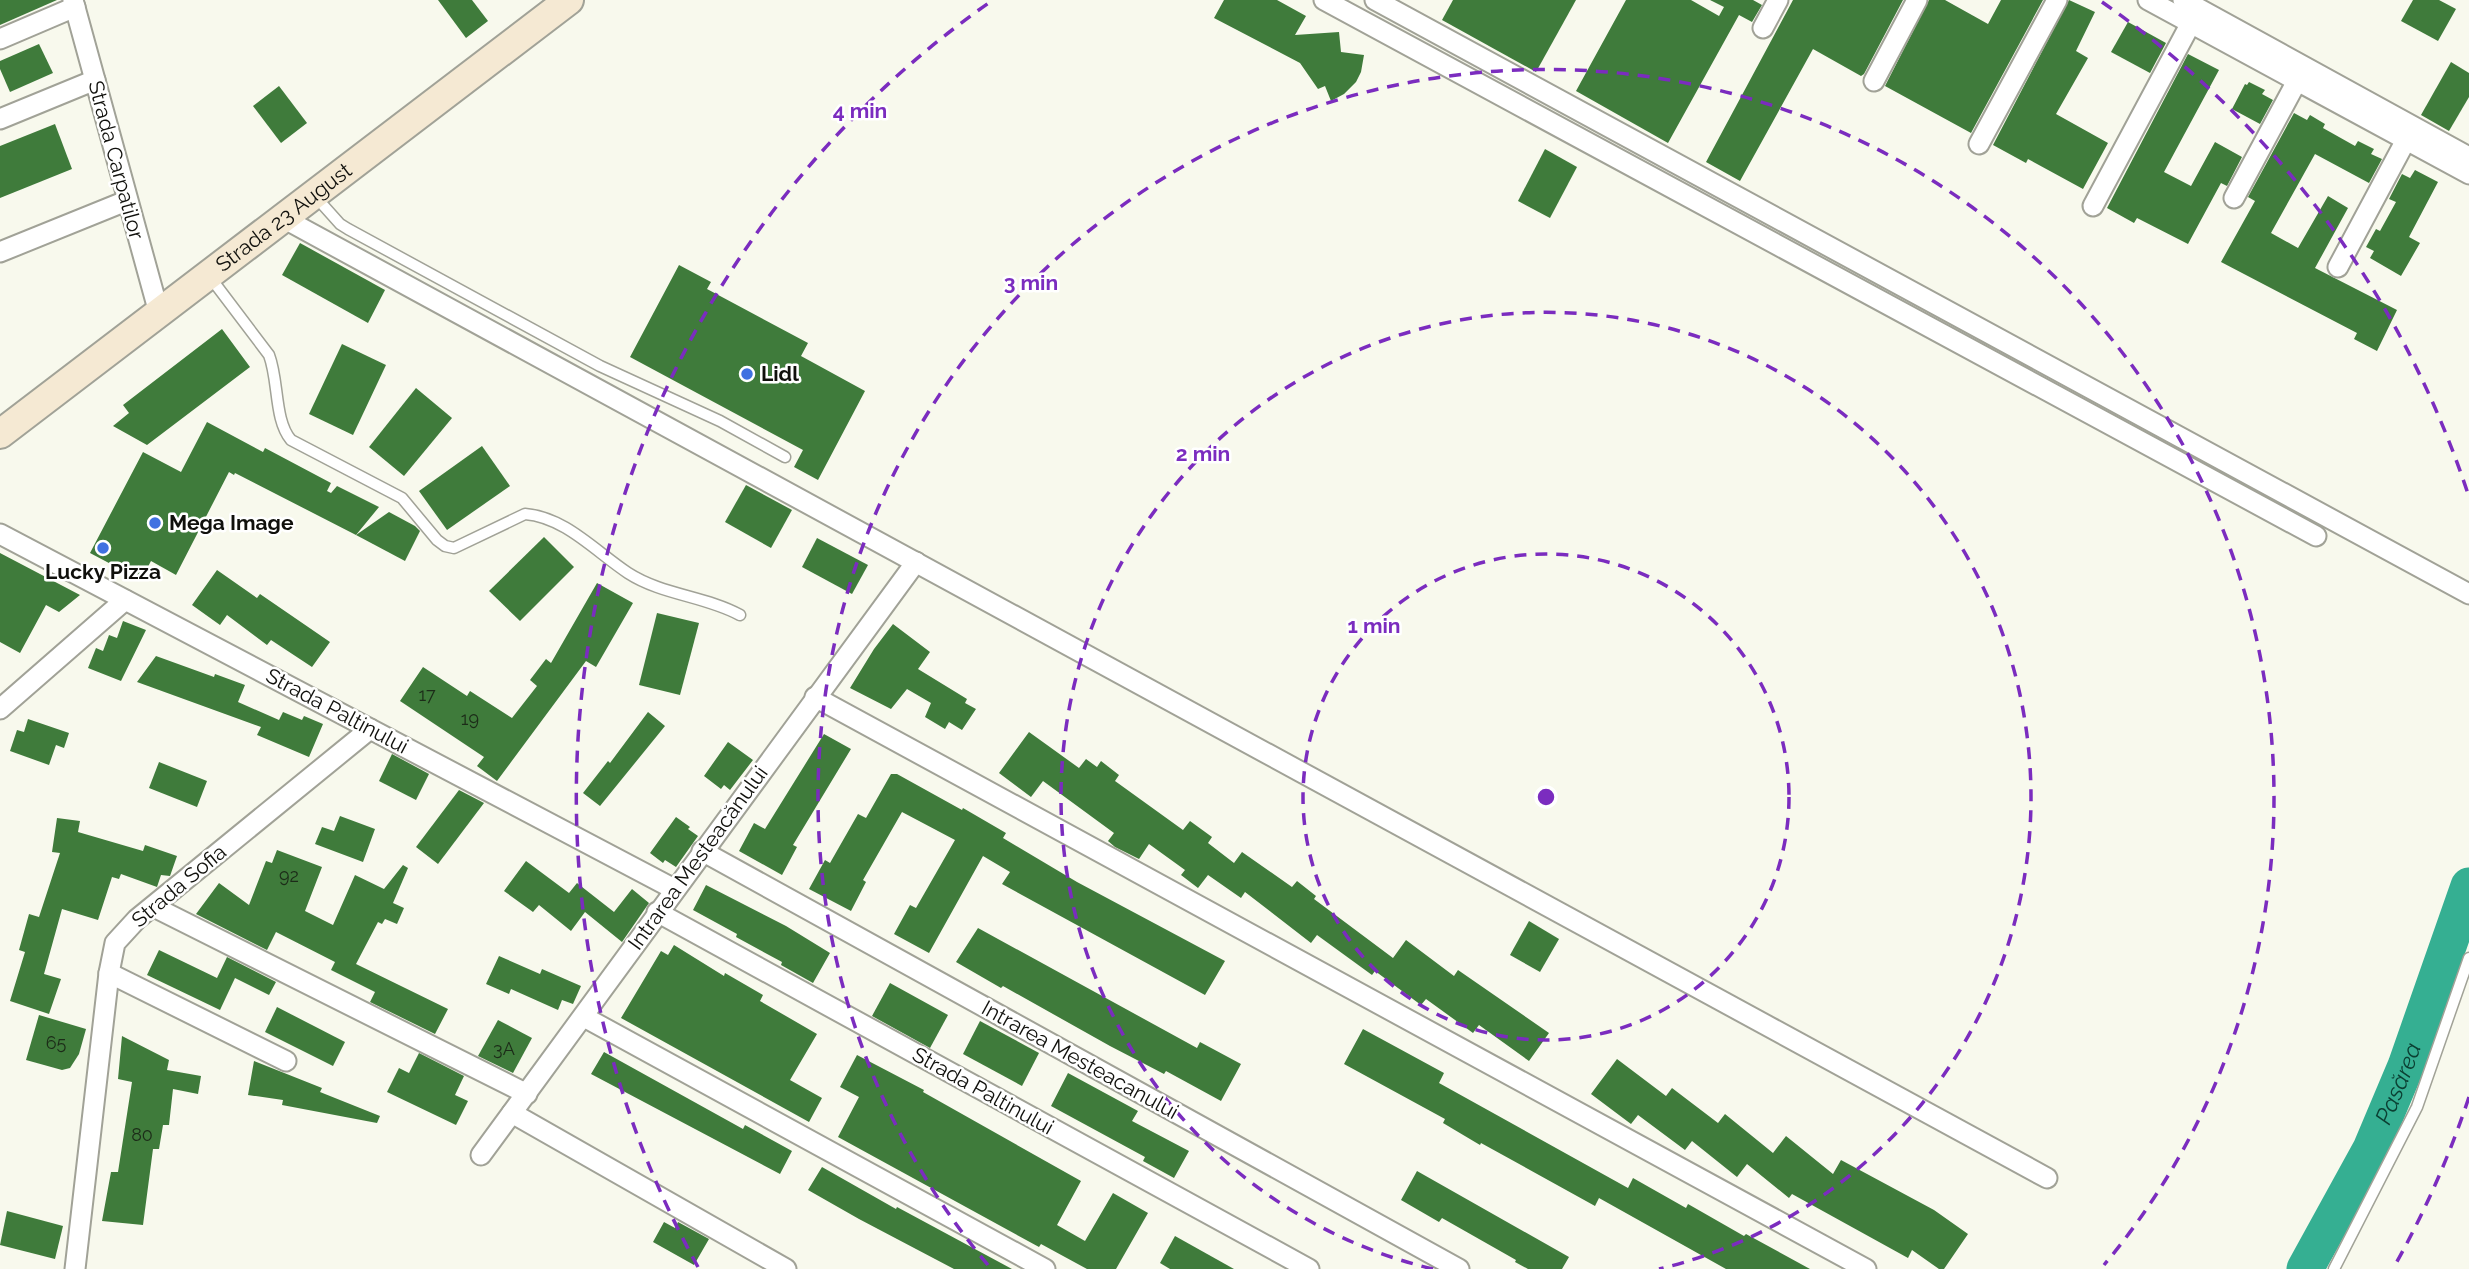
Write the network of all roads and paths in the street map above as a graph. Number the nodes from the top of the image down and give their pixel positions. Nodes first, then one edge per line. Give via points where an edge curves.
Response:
1 (569, 0) edge
2 (1324, 0) edge
3 (1375, 0) edge
4 (1778, 0) edge
5 (1917, 0) edge
6 (2057, 0) edge
7 (2148, 0) edge
8 (2183, 0) edge
9 (74, 3) edge
10 (2191, 23) junction
11 (1763, 28) dead end
12 (0, 39) edge
13 (95, 80) junction
14 (1874, 81) dead end
15 (2297, 81) junction
16 (0, 119) edge
17 (2406, 140) junction
18 (1979, 144) dead end
19 (2469, 157) edge
20 (2469, 174) edge
21 (314, 194) junction
22 (2234, 198) dead end
23 (127, 201) junction
24 (2093, 206) dead end
25 (284, 218) junction
26 (0, 252) edge
27 (2337, 267) dead end
28 (208, 275) junction
29 (159, 313) junction
30 (0, 434) edge
31 (785, 457) dead end
32 (0, 534) edge
33 (2316, 536) dead end
34 (916, 562) junction
35 (2469, 594) edge
36 (125, 600) junction
37 (740, 615) dead end
38 (815, 697) junction
39 (0, 709) edge
40 (370, 729) junction
41 (702, 851) junction
42 (674, 889) junction
43 (153, 907) junction
44 (657, 912) junction
45 (2469, 958) edge
46 (109, 973) junction
47 (584, 1017) junction
48 (286, 1061) dead end
49 (527, 1094) junction
50 (512, 1113) junction
51 (481, 1155) dead end
52 (2047, 1178) dead end
53 (75, 1269) edge
54 (786, 1269) edge
55 (1045, 1269) edge
56 (1309, 1269) edge
57 (1459, 1269) edge
58 (1866, 1269) edge
59 (2334, 1269) edge

1 - 21 main road, Strada 23 August
2 - 33 street
3 - 35 street
4 - 11 street
5 - 14 street
6 - 18 street
7 - 10 street
8 - 19 street
9 - 12 street, Strada Carpatilor
9 - 13 street, Strada Carpatilor
10 - 15 street
10 - 24 street
13 - 16 street
13 - 23 street, Strada Carpatilor
15 - 17 street
15 - 22 street
17 - 20 street
17 - 27 street
21 - 25 main road, Strada 23 August
21 - 31 lane via 348,229 600,366 720,421
23 - 26 street
23 - 29 street, Strada Carpatilor
25 - 28 main road, Strada 23 August
25 - 34 street
28 - 29 main road, Strada 23 August
28 - 37 lane via 269,355 284,431 291,440 402,498 445,546 454,548 526,514 537,515 653,586
29 - 30 main road, Strada 23 August
32 - 36 street, Strada Paltinului
34 - 38 street, Intrarea Mesteacănului
34 - 52 street
36 - 39 street
36 - 40 street, Strada Paltinului
38 - 41 street, Intrarea Mesteacănului
38 - 58 street
40 - 42 street, Strada Paltinului
40 - 43 street, Strada Sofia
41 - 42 street, Intrarea Mesteacănului
41 - 57 street, Intrarea Mesteacanului
42 - 44 street, Intrarea Mesteacănului
43 - 46 street, Strada Sofia via 115,943
43 - 49 street
44 - 47 street, Intrarea Mesteacănului
44 - 56 street, Strada Paltinului
45 - 59 lane via 2417,1107
46 - 48 street
46 - 53 street, Strada Sofia
47 - 49 street, Intrarea Mesteacănului
47 - 55 street
49 - 50 street, Intrarea Mesteacănului
50 - 51 street, Intrarea Mesteacănului
50 - 54 street

